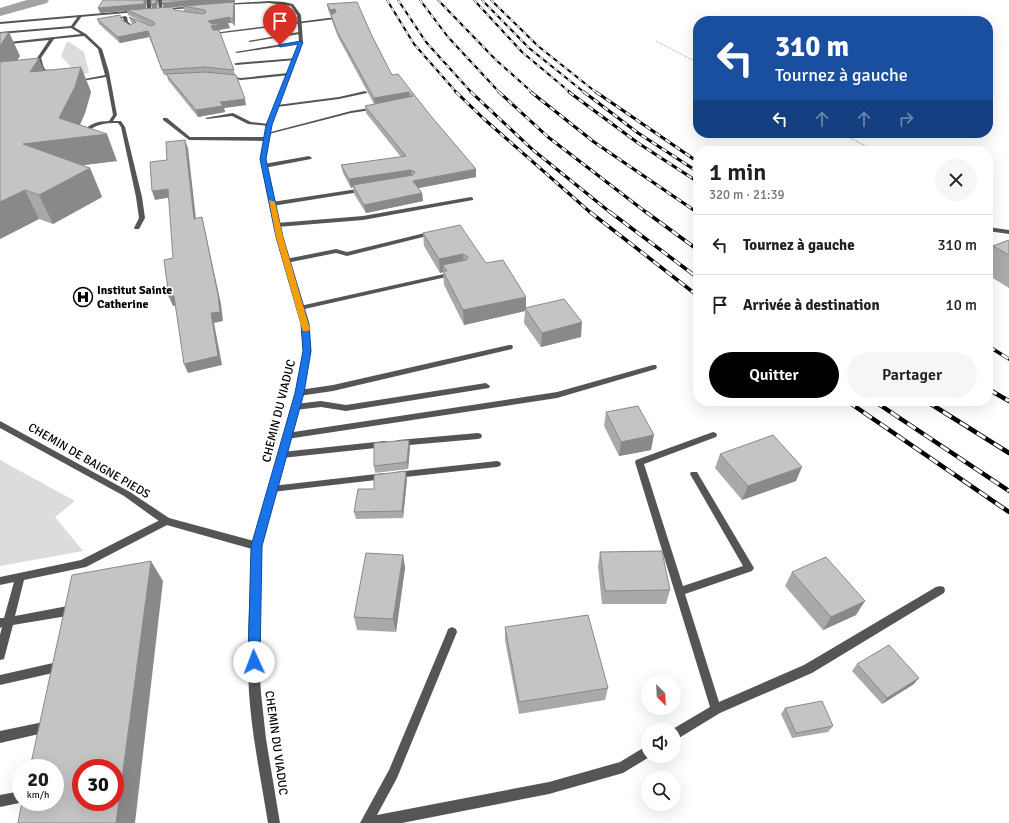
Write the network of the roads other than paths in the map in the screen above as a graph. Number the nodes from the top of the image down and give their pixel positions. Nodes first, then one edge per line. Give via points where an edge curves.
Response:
1 (149, 0) edge
2 (160, 0) edge
3 (286, 1) edge
4 (219, 4) edge
5 (197, 6) edge
6 (175, 8) junction
7 (161, 9) junction
8 (149, 10) junction
9 (122, 12) junction
10 (177, 13) edge
11 (80, 16) junction
12 (127, 18) junction
13 (335, 18) edge
14 (106, 21) edge
15 (0, 22) edge
16 (298, 22) junction
17 (231, 25) edge
18 (72, 27) junction
19 (134, 28) edge
20 (236, 31) junction
21 (0, 33) edge
22 (215, 33) edge
23 (299, 33) junction
24 (84, 35) junction
25 (52, 39) junction
26 (250, 41) dead end
27 (301, 42) junction
28 (0, 44) edge
29 (237, 52) dead end
30 (296, 60) junction
31 (236, 64) dead end
32 (42, 68) junction
33 (35, 70) edge
34 (288, 74) junction
35 (107, 76) junction
36 (221, 76) edge
37 (56, 82) edge
38 (70, 82) edge
39 (365, 92) edge
40 (277, 106) junction
41 (381, 107) edge
42 (206, 118) dead end
43 (166, 119) dead end
44 (110, 122) junction
45 (269, 125) junction
46 (84, 132) edge
47 (269, 133) junction
48 (266, 139) junction
49 (309, 158) dead end
50 (264, 166) junction
51 (367, 190) edge
52 (471, 199) dead end
53 (272, 204) junction
54 (277, 225) junction
55 (137, 228) dead end
56 (993, 230) edge
57 (438, 232) edge
58 (1009, 232) edge
59 (286, 261) junction
60 (464, 271) edge
61 (300, 308) junction
62 (508, 347) dead end
63 (653, 368) dead end
64 (486, 386) dead end
65 (299, 393) junction
66 (295, 407) junction
67 (0, 424) edge
68 (713, 435) dead end
69 (287, 436) junction
70 (478, 436) dead end
71 (282, 455) junction
72 (497, 464) dead end
73 (694, 474) dead end
74 (272, 489) junction
75 (166, 521) junction
76 (257, 546) junction
77 (20, 577) junction
78 (0, 581) edge
79 (940, 590) dead end
80 (680, 591) junction
81 (73, 610) edge
82 (4, 623) edge
83 (452, 632) dead end
84 (0, 655) edge
85 (63, 666) edge
86 (0, 680) edge
87 (716, 709) junction
88 (54, 726) edge
89 (681, 731) edge
90 (0, 737) edge
91 (641, 755) edge
92 (12, 799) edge
93 (0, 802) edge
94 (274, 823) edge
95 (366, 823) edge
96 (370, 823) edge

1 - 8 street
2 - 7 street
3 - 4 street
3 - 16 street, CHEMIN DU VIADUC via 296,9
5 - 6 street
6 - 7 street
6 - 10 street
7 - 8 street
8 - 9 street
9 - 11 street
9 - 12 street
11 - 15 street
11 - 18 street
12 - 14 street
12 - 19 street via 126,22
13 - 16 street
16 - 20 street
16 - 23 street, CHEMIN DU VIADUC
17 - 20 street
18 - 21 street
18 - 24 street
20 - 22 street
23 - 26 street
23 - 27 street, CHEMIN DU VIADUC
24 - 25 street
24 - 35 street via 100,49
25 - 28 street
25 - 32 street via 39,58
27 - 29 street
27 - 30 street, CHEMIN DU VIADUC
30 - 31 street
30 - 34 street, CHEMIN DU VIADUC
32 - 33 street
32 - 37 street
34 - 36 street via 241,79
34 - 40 street, CHEMIN DU VIADUC
35 - 38 street
35 - 44 street via 115,115
39 - 40 street
40 - 45 street, CHEMIN DU VIADUC
41 - 47 street
42 - 45 street via 233,114 250,123
43 - 48 street via 189,138
44 - 46 street via 99,122
44 - 55 street via 119,122 123,127 132,162 142,218
45 - 47 street, CHEMIN DU VIADUC
47 - 48 street, CHEMIN DU VIADUC
48 - 50 street, CHEMIN DU VIADUC
49 - 50 street
50 - 53 street, CHEMIN DU VIADUC
51 - 53 street
52 - 54 street via 363,218
53 - 54 street, CHEMIN DU VIADUC
54 - 59 street, CHEMIN DU VIADUC
56 - 58 street
57 - 59 street via 348,254 336,251
59 - 61 street, CHEMIN DU VIADUC
60 - 61 street
61 - 65 street, CHEMIN DU VIADUC via 305,324 307,351
62 - 65 street via 333,388
63 - 69 street via 557,395
64 - 66 street via 346,408 321,404
65 - 66 street, CHEMIN DU VIADUC
66 - 69 street, CHEMIN DU VIADUC
67 - 75 street, CHEMIN DE BAIGNE PIEDS via 127,494
68 - 80 street via 640,462
69 - 71 street, CHEMIN DU VIADUC
70 - 71 street
71 - 74 street, CHEMIN DU VIADUC
72 - 74 street
73 - 80 street via 749,568
74 - 76 street, CHEMIN DU VIADUC
75 - 76 street, CHEMIN DE BAIGNE PIEDS
75 - 77 street via 83,564
76 - 94 street, CHEMIN DU VIADUC via 253,647 255,693
77 - 78 street
77 - 82 street
79 - 87 street via 808,669
80 - 87 street
81 - 82 street
82 - 84 street
83 - 95 street via 393,774
85 - 86 street
87 - 89 street
88 - 90 street
91 - 96 street via 623,767 549,788
92 - 93 street

